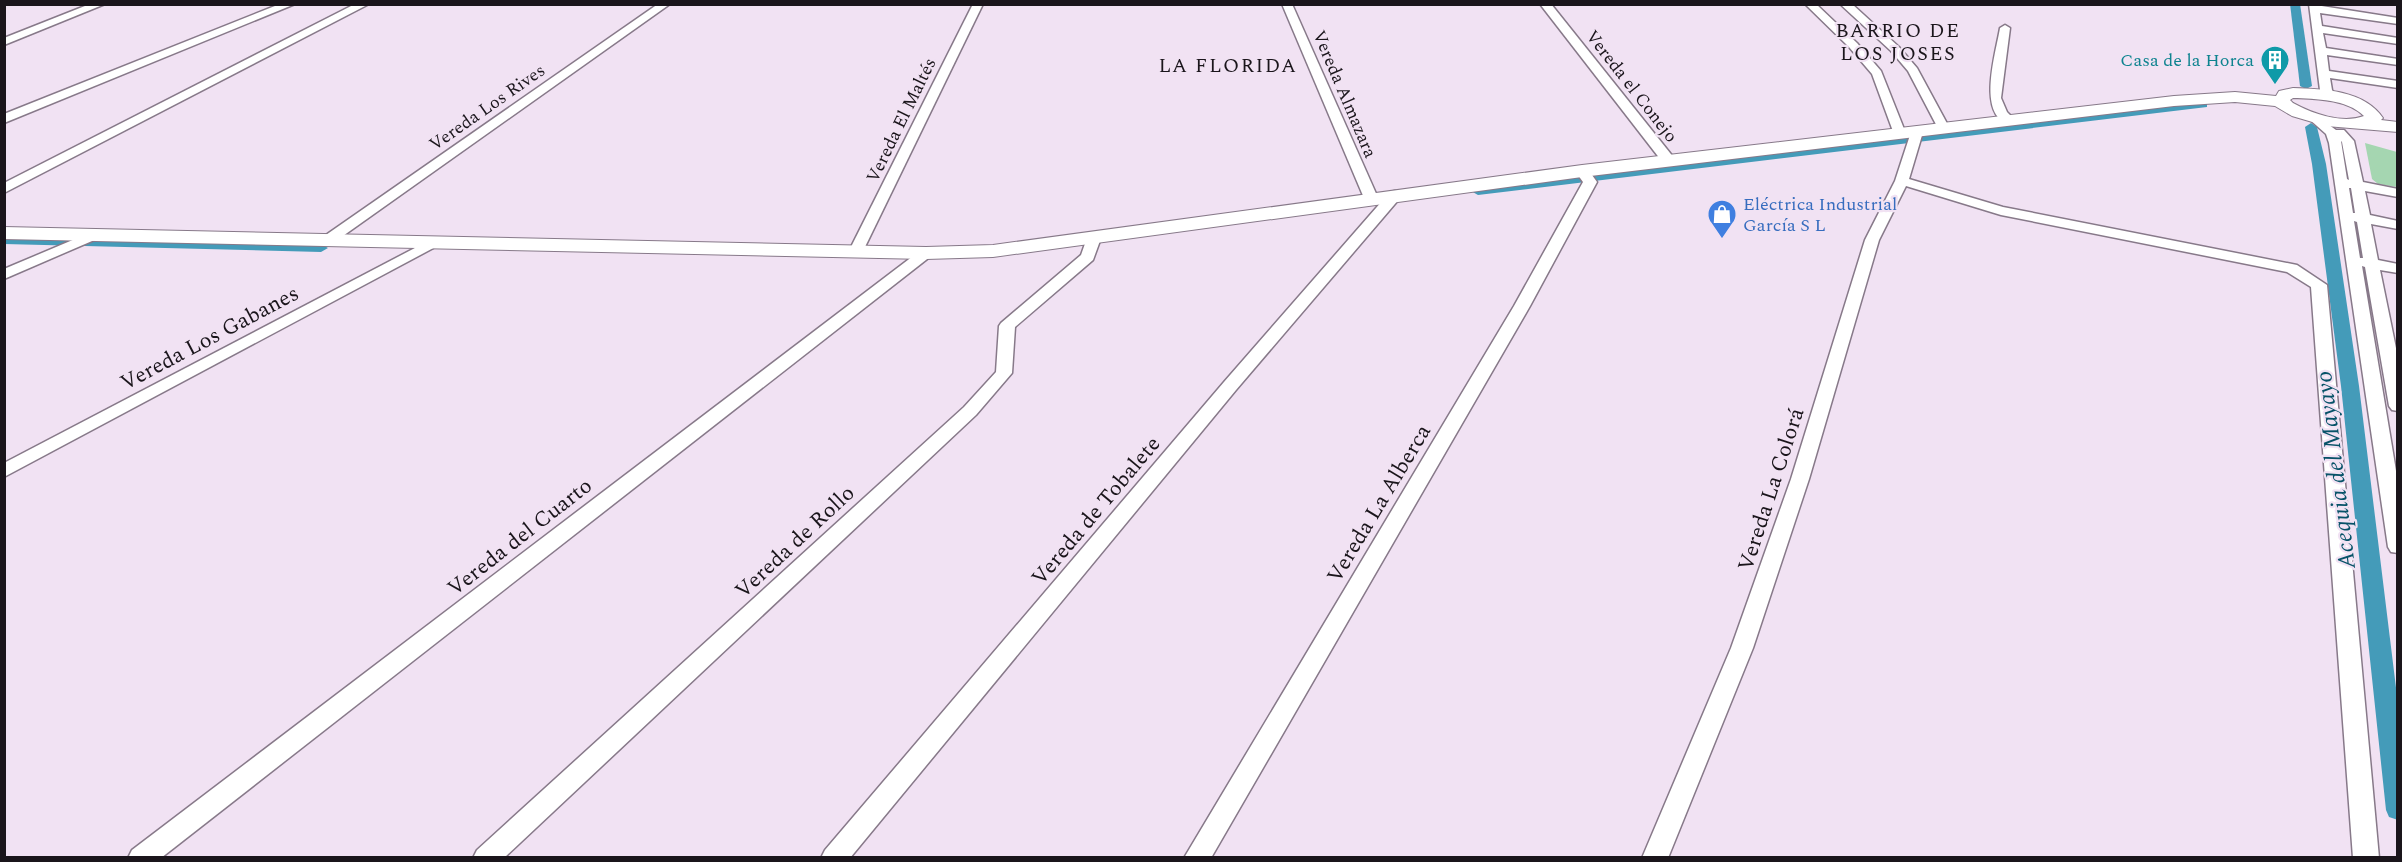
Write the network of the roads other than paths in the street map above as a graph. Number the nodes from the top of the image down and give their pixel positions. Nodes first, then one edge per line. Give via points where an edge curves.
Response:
1 (100, 4) edge
2 (290, 4) edge
3 (364, 4) edge
4 (665, 4) edge
5 (978, 4) edge
6 (1287, 4) edge
7 (1545, 4) edge
8 (1810, 4) edge
9 (1845, 4) edge
10 (2315, 7) edge
11 (2397, 21) edge
12 (2005, 28) dead end
13 (2318, 29) junction
14 (2397, 41) edge
15 (4, 42) edge
16 (2321, 51) junction
17 (2397, 62) edge
18 (2325, 74) junction
19 (2397, 86) edge
20 (2330, 96) junction
21 (2280, 101) junction
22 (4, 118) edge
23 (2314, 118) junction
24 (2010, 121) junction
25 (2397, 125) edge
26 (2353, 127) junction
27 (1944, 129) junction
28 (1912, 135) junction
29 (1669, 161) junction
30 (1586, 176) junction
31 (1902, 180) junction
32 (2349, 184) junction
33 (4, 189) edge
34 (2397, 193) edge
35 (1395, 195) junction
36 (1371, 198) junction
37 (2347, 215) junction
38 (2364, 219) junction
39 (2397, 225) edge
40 (4, 234) edge
41 (1094, 238) junction
42 (85, 240) junction
43 (328, 240) junction
44 (434, 242) junction
45 (856, 251) junction
46 (926, 253) junction
47 (2353, 260) junction
48 (2373, 264) junction
49 (2397, 269) edge
50 (4, 275) edge
51 (2360, 303) junction
52 (2380, 307) junction
53 (2397, 311) edge
54 (2366, 349) junction
55 (2393, 355) edge
56 (2397, 406) edge
57 (2379, 430) junction
58 (2397, 434) edge
59 (4, 471) edge
60 (2397, 547) edge
61 (141, 858) edge
62 (486, 858) edge
63 (834, 858) edge
64 (1197, 858) edge
65 (1654, 858) edge
66 (2366, 858) edge

1 - 15 street
2 - 22 street
3 - 33 street
4 - 43 street, Vereda Los Rives
5 - 45 street, Vereda El Maltés
6 - 36 street, Vereda Almazara
7 - 29 street, Vereda el Conejo
8 - 28 street via 1877,73
9 - 27 street via 1913,70
10 - 11 street
10 - 13 street
12 - 24 street via 1995,98
13 - 14 street
13 - 16 street
16 - 17 street
16 - 18 street
18 - 19 street
18 - 20 street
20 - 21 main road via 2293,93
20 - 26 main road via 2357,104
21 - 23 main road via 2291,110
21 - 24 main road via 2206,98
23 - 26 main road
23 - 26 street via 2332,133
24 - 27 main road
25 - 26 main road
26 - 32 street
27 - 28 main road
28 - 29 main road
28 - 31 street, Vereda La Colorá
29 - 30 main road
30 - 35 main road
30 - 64 street, Vereda La Alberca via 1522,306
31 - 65 street, Vereda La Colorá via 1872,240 1800,479 1742,648
31 - 66 street via 2001,211 2292,268 2319,285
32 - 34 street
32 - 37 street
32 - 38 street
35 - 36 main road
35 - 63 street, Vereda de Tobalete
36 - 41 main road
37 - 38 street
37 - 47 street
38 - 39 street
38 - 48 street
40 - 42 main road
41 - 46 main road via 993,251
41 - 62 street, Vereda de Rollo via 1088,257 1007,326 1005,373 970,411
42 - 43 main road
42 - 50 street
43 - 44 main road
44 - 45 main road
44 - 59 street, Vereda Los Gabanes
45 - 46 main road
46 - 61 street, Vereda del Cuarto
47 - 48 street
47 - 51 street
48 - 49 street
48 - 52 street
51 - 52 street
51 - 54 street
52 - 53 street
52 - 55 street
54 - 55 street
54 - 57 street
55 - 56 street
57 - 58 street
57 - 60 street

